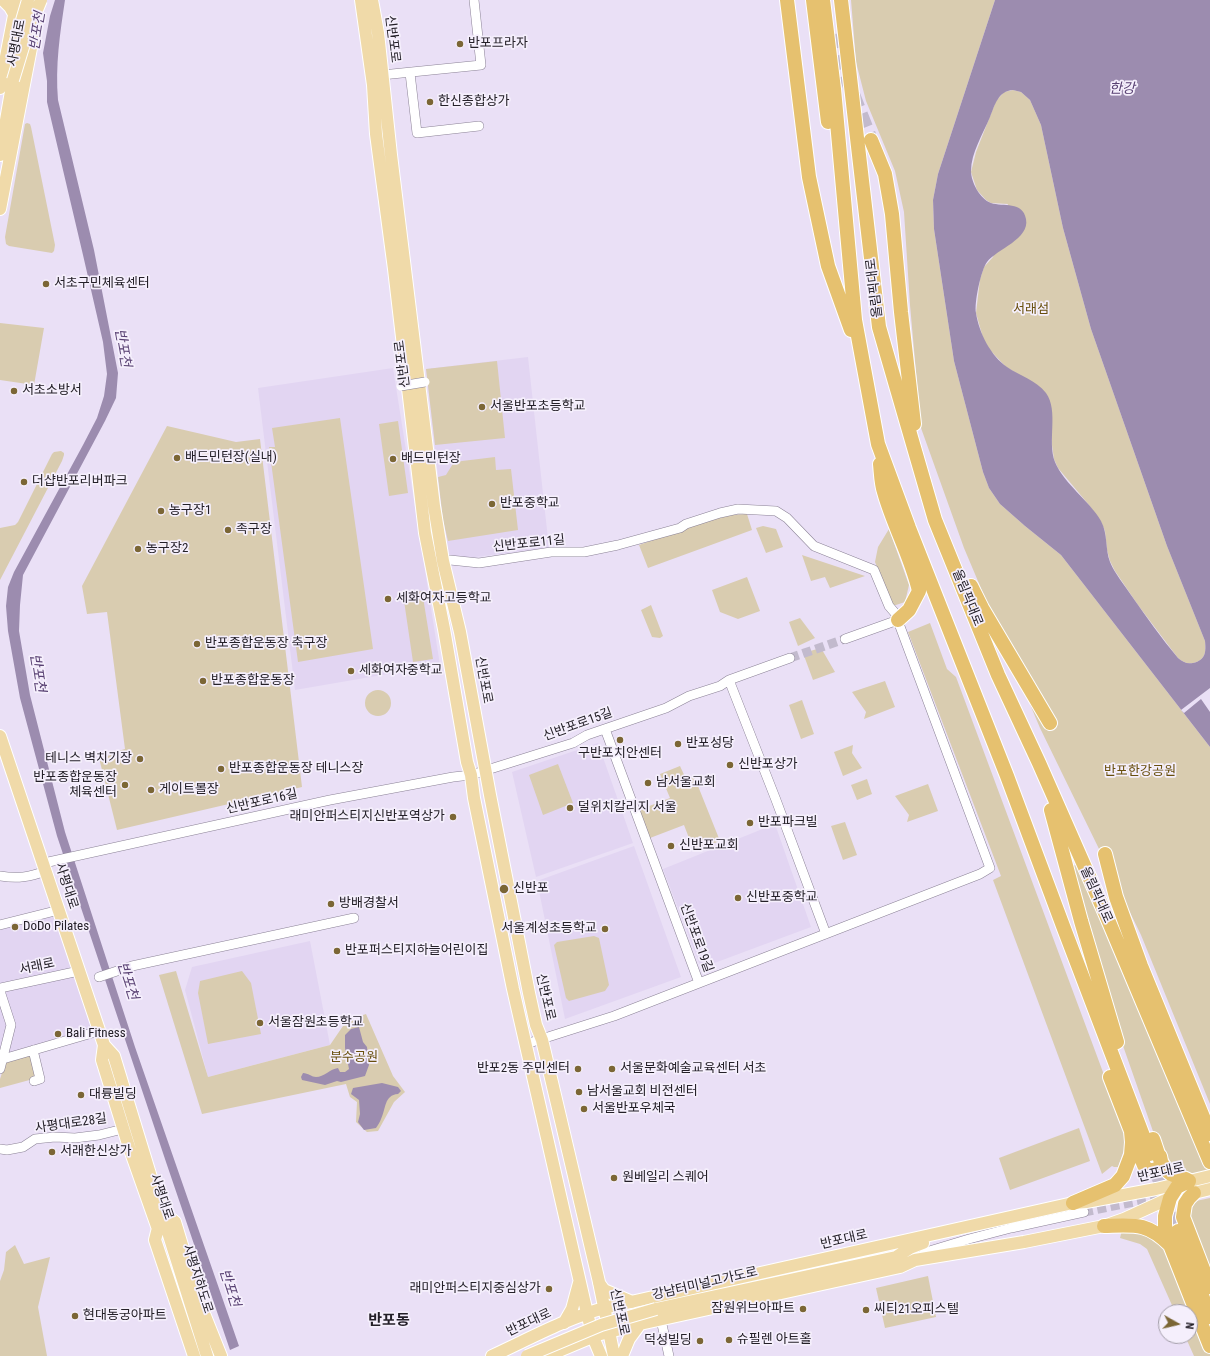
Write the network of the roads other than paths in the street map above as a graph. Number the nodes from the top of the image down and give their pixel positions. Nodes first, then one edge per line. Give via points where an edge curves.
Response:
1 (3, 0) edge
2 (17, 0) edge
3 (29, 0) edge
4 (41, 0) edge
5 (474, 0) edge
6 (787, 0) edge
7 (812, 0) edge
8 (824, 0) edge
9 (841, 0) edge
10 (368, 1) edge
11 (14, 14) junction
12 (10, 30) junction
13 (31, 31) junction
14 (30, 46) junction
15 (410, 73) junction
16 (382, 75) junction
17 (13, 80) junction
18 (0, 88) edge
19 (479, 126) dead end
20 (871, 140) tunnel mouth
21 (0, 155) edge
22 (0, 209) edge
23 (851, 281) junction
24 (864, 370) junction
25 (425, 382) dead end
26 (400, 386) dead end
27 (878, 444) junction
28 (915, 452) junction
29 (932, 511) junction
30 (443, 561) junction
31 (898, 620) junction
32 (845, 639) tunnel mouth
33 (790, 658) tunnel mouth
34 (729, 680) junction
35 (1050, 723) dead end
36 (605, 729) junction
37 (0, 736) edge
38 (1039, 763) junction
39 (486, 770) junction
40 (471, 775) junction
41 (1105, 854) dead end
42 (45, 867) junction
43 (0, 876) edge
44 (59, 910) junction
45 (354, 918) dead end
46 (0, 925) edge
47 (826, 934) junction
48 (1141, 966) junction
49 (79, 971) junction
50 (99, 977) dead end
51 (1083, 978) junction
52 (699, 984) junction
53 (0, 990) edge
54 (100, 1031) junction
55 (542, 1040) junction
56 (526, 1044) junction
57 (104, 1045) junction
58 (33, 1050) junction
59 (2, 1059) edge
60 (0, 1070) edge
61 (1176, 1080) junction
62 (34, 1081) dead end
63 (122, 1129) junction
64 (1196, 1130) junction
65 (1131, 1131) junction
66 (1210, 1134) edge
67 (0, 1149) edge
68 (1210, 1153) edge
69 (1155, 1154) junction
70 (1210, 1162) edge
71 (1210, 1176) edge
72 (1192, 1187) junction
73 (1210, 1189) edge
74 (1170, 1198) junction
75 (1073, 1203) junction
76 (160, 1210) junction
77 (1084, 1212) tunnel mouth
78 (1104, 1226) junction
79 (158, 1228) junction
80 (965, 1228) junction
81 (1011, 1228) junction
82 (946, 1232) junction
83 (1175, 1232) junction
84 (896, 1257) junction
85 (915, 1260) junction
86 (579, 1280) junction
87 (598, 1282) junction
88 (1210, 1287) edge
89 (633, 1302) junction
90 (604, 1308) junction
91 (586, 1313) junction
92 (1210, 1317) edge
93 (661, 1320) junction
94 (564, 1323) junction
95 (640, 1324) junction
96 (609, 1332) junction
97 (593, 1337) junction
98 (518, 1344) junction
99 (575, 1344) junction
100 (1210, 1346) edge
101 (194, 1356) edge
102 (201, 1356) edge
103 (208, 1356) edge
104 (221, 1356) edge
105 (492, 1356) edge
106 (527, 1356) edge
107 (534, 1356) edge
108 (547, 1356) edge
109 (600, 1356) edge
110 (614, 1356) edge
111 (622, 1356) edge
112 (669, 1356) edge

1 - 11 main road
2 - 11 main road, 사평대로
3 - 13 main road
3 - 17 main road, bridge via 15,44
4 - 14 main road, 사평대로
4 - 17 main road, bridge
5 - 15 street via 481,65
6 - 24 highway via 809,177 828,266
7 - 23 highway, 올림픽대로
8 - 23 highway, 올림픽대로
9 - 28 highway, 올림픽대로 via 879,327
10 - 16 main road, 신반포로 via 378,33
10 - 40 main road, 신반포로 via 376,134 425,533
11 - 12 main road, 사평대로
12 - 13 main road via 18,19 22,19 29,24
12 - 18 main road, 사평대로
13 - 14 main road
14 - 22 main road, 사평대로
15 - 16 street
15 - 19 street via 417,133
16 - 30 main road, 신반포로 via 434,506
17 - 21 main road
20 - 28 highway via 885,174 892,214
23 - 24 highway, 올림픽대로
24 - 27 highway, 올림픽대로
25 - 26 street, bridge
27 - 31 highway via 883,490 911,564 918,591 909,610
27 - 51 highway, 올림픽대로 via 1008,776
28 - 29 highway, 올림픽대로
29 - 35 highway via 982,608
29 - 38 highway, 올림픽대로 via 998,675
30 - 31 street, 신반포로11길 via 479,562 551,552 584,552 680,528 738,509 776,511 787,518 814,546 874,570 889,606
30 - 39 main road, 신반포로 via 460,632
31 - 32 street
31 - 47 street, 신반포로11길 via 990,868
33 - 34 street, 신반포로15길
34 - 36 street, 신반포로15길 via 666,708
34 - 47 street
36 - 39 street, 신반포로15길 via 573,743
36 - 52 street, 신반포로19길
37 - 42 main road, 사평대로
38 - 61 highway, 올림픽대로
38 - 69 highway via 1115,1037
39 - 40 street, 신반포로16길
39 - 55 main road, 신반포로 via 529,993
40 - 42 street, 신반포로16길 via 453,776 330,800 64,859
40 - 56 main road, 신반포로 via 475,806
41 - 48 highway via 1116,897
42 - 43 street, 신반포로16길 via 31,876
42 - 44 main road, 사평대로
44 - 46 street
44 - 49 main road, 사평대로
45 - 50 street via 130,967
47 - 52 street
48 - 61 highway
48 - 66 highway
49 - 53 street, 서래로
49 - 54 main road, 사평대로
51 - 65 highway via 1095,1035
51 - 69 highway, 올림픽대로
52 - 55 street, 신반포로19길
53 - 59 street via 11,1025
54 - 57 main road, 사평대로
54 - 58 street
55 - 56 street, 신반포로19길
55 - 87 main road, 신반포로
56 - 86 main road, 신반포로
57 - 63 main road, 사평대로 via 102,1060
57 - 76 main road, 사평대로 via 114,1056
58 - 59 street
58 - 62 street via 40,1079
59 - 60 street
61 - 64 highway, 올림픽대로
63 - 67 street, 사평대로28길 via 99,1135 35,1140 23,1147
63 - 79 main road, 사평대로
64 - 68 highway
64 - 70 highway, 올림픽대로
65 - 69 highway via 1146,1170 1162,1166
65 - 75 highway via 1131,1156 1120,1180 1111,1188
69 - 72 highway via 1171,1174 1182,1176
71 - 72 main road, 반포대로
72 - 73 main road, 반포대로
72 - 74 highway via 1177,1187
72 - 75 main road, 반포대로
72 - 83 highway via 1183,1217
74 - 78 main road, 반포대로
74 - 83 highway via 1165,1216
75 - 80 main road, 반포대로
76 - 103 main road, 사평지하도로
76 - 104 main road via 175,1222 199,1301
77 - 81 street
78 - 83 highway via 1127,1224 1147,1228 1160,1236
78 - 85 main road, 반포대로
79 - 101 main road, 사평대로 via 155,1240
79 - 102 main road, 사평지하도로
80 - 81 street
80 - 82 main road, 반포대로
81 - 85 street via 926,1252
82 - 84 main road
82 - 89 main road, 반포대로
83 - 88 highway
83 - 92 highway
83 - 100 highway
84 - 85 main road
84 - 106 main road, 강남터미널고가도로, bridge via 656,1309 602,1325
85 - 93 main road, 반포대로 via 900,1268
86 - 91 main road, 신반포로
86 - 94 main road via 572,1310
87 - 89 main road via 604,1290
87 - 90 main road, 신반포로
89 - 90 main road, 반포대로
90 - 91 main road, 반포대로
90 - 96 main road, 신반포로
91 - 94 main road, 반포대로
91 - 97 main road, 신반포로
93 - 95 main road, 반포대로
93 - 112 street
94 - 98 main road, 반포대로
95 - 96 main road, 반포대로
95 - 111 main road via 629,1339
96 - 97 main road, 반포대로
96 - 110 main road, 신반포로
97 - 99 main road, 반포대로
97 - 109 main road, 신반포로
98 - 105 main road, 반포대로
98 - 107 main road via 530,1346
99 - 108 main road, 반포대로
99 - 109 main road via 588,1346

